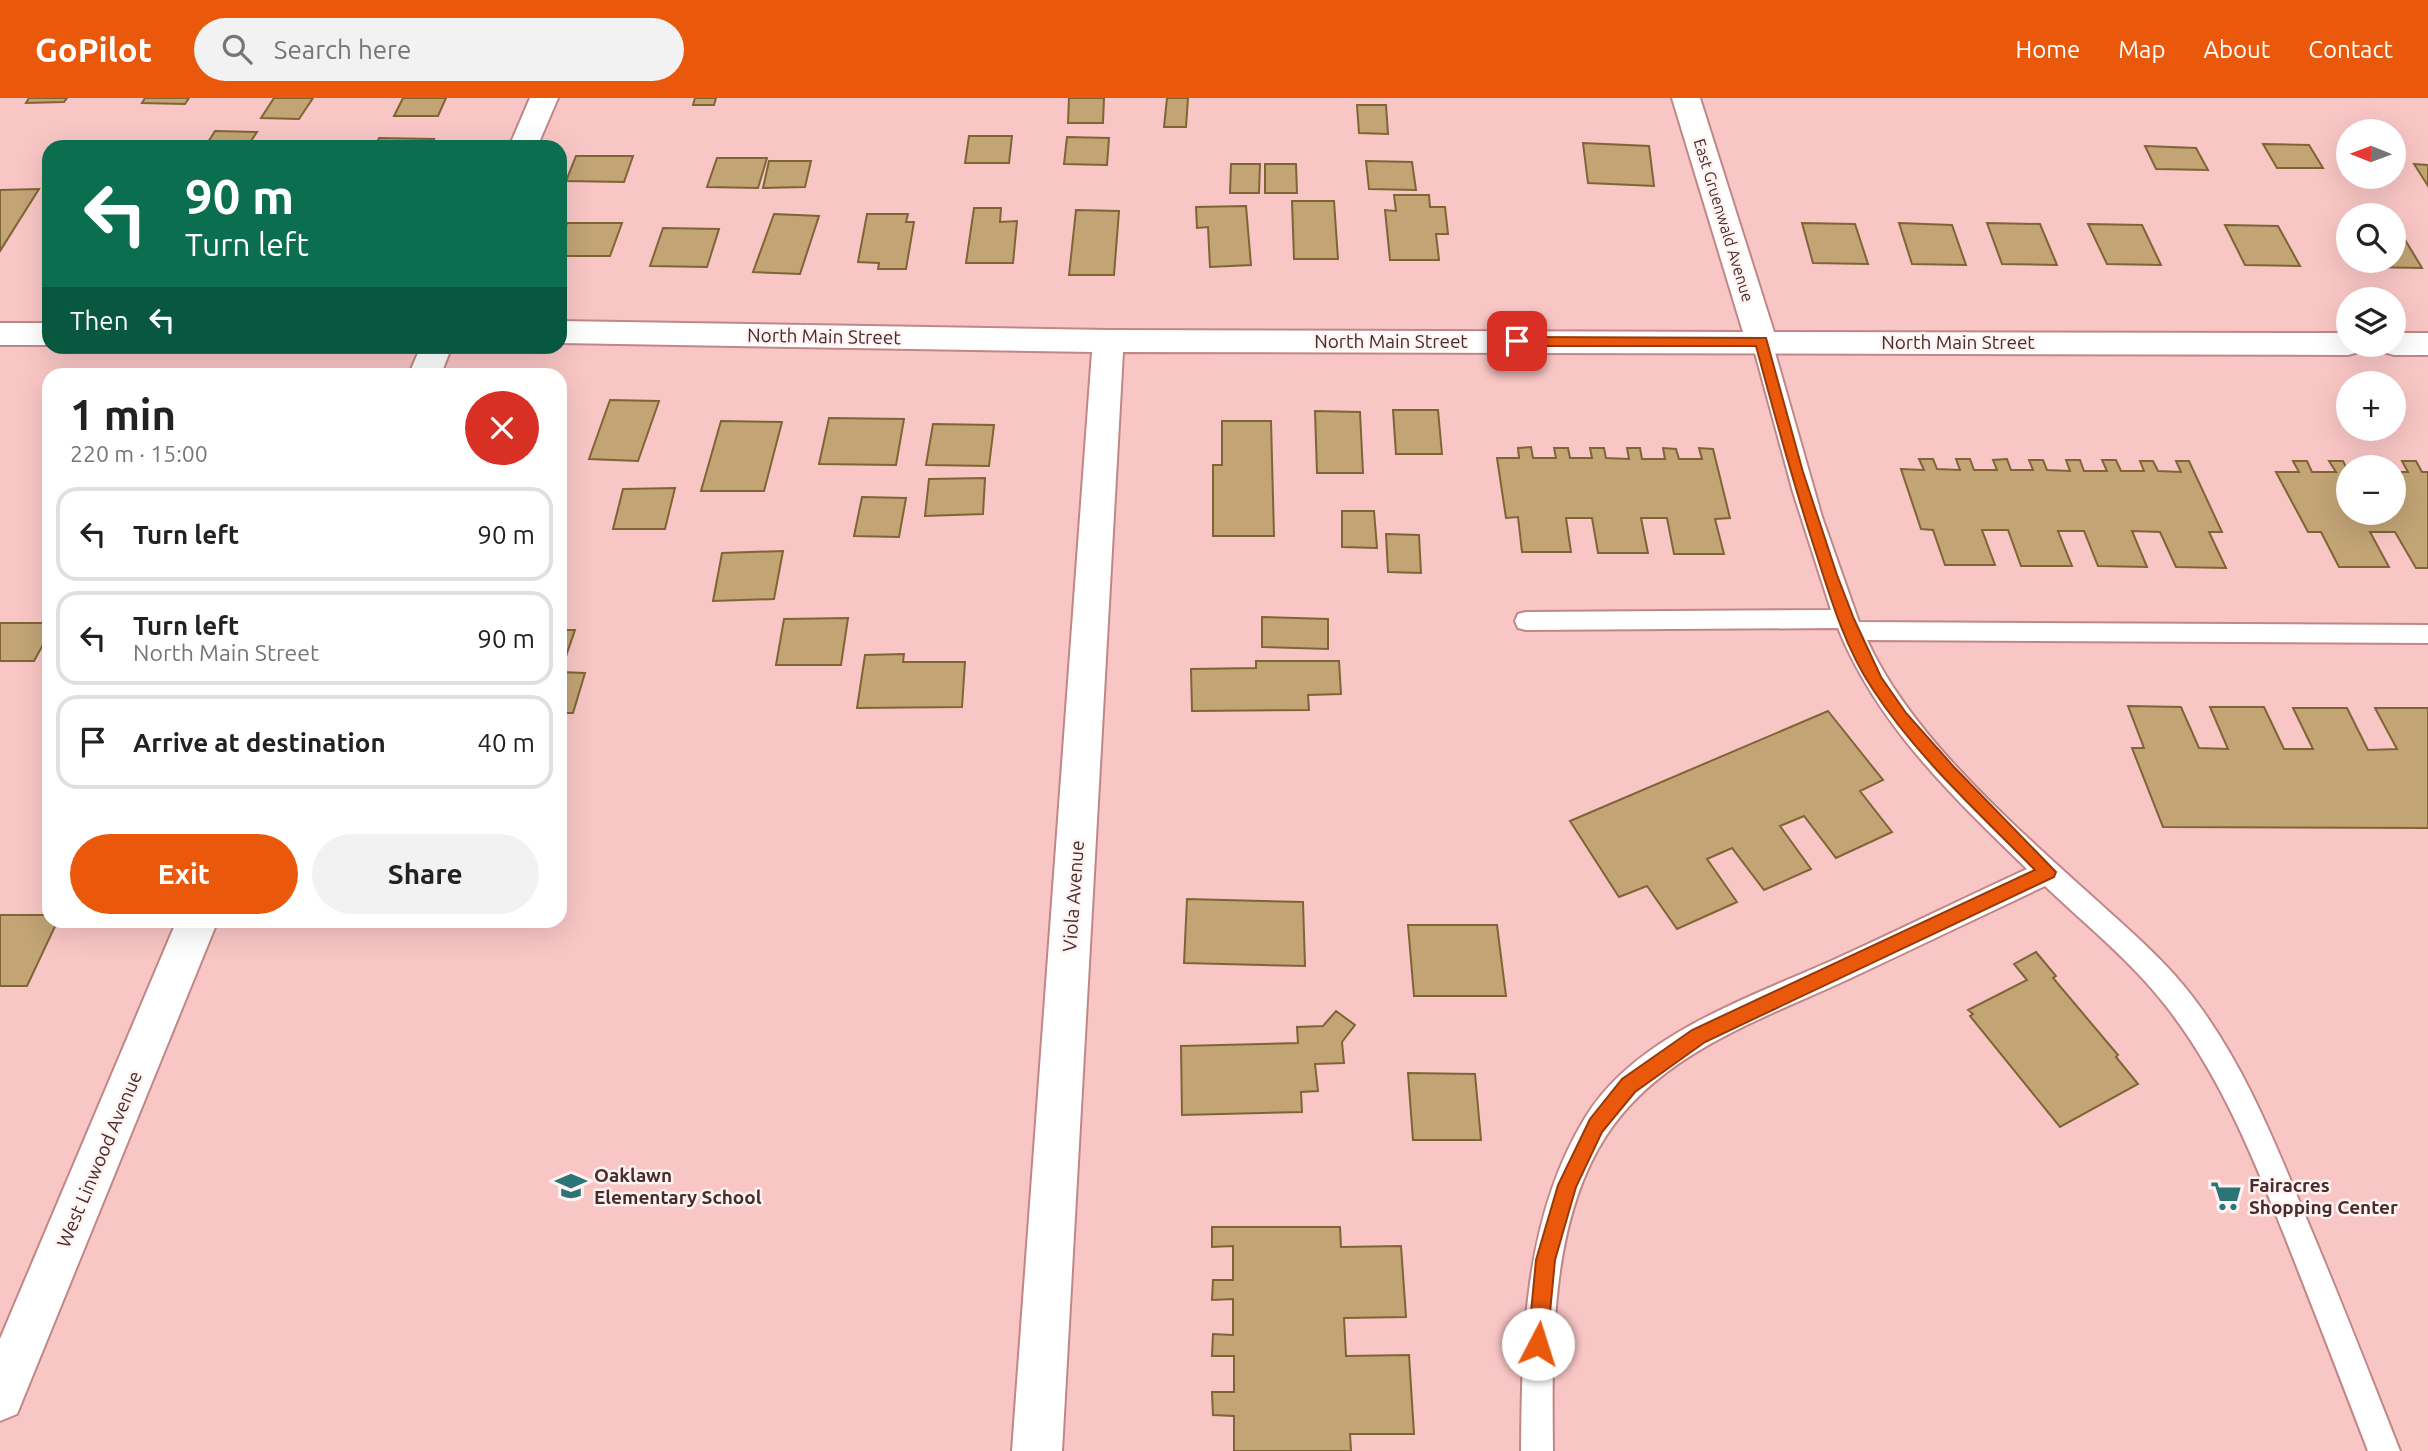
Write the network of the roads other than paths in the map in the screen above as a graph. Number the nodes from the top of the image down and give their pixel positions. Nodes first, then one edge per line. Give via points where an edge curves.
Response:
1 (544, 98) edge
2 (1686, 98) edge
3 (526, 140) edge
4 (567, 332) edge
5 (0, 334) edge
6 (42, 334) edge
7 (1108, 341) junction
8 (1762, 342) junction
9 (2336, 344) edge
10 (2406, 344) edge
11 (2428, 344) edge
12 (1527, 621) dead end
13 (1849, 625) junction
14 (2428, 634) edge
15 (2048, 872) junction
16 (195, 928) edge
17 (0, 1397) edge
18 (1037, 1451) edge
19 (1537, 1451) edge
20 (2384, 1451) edge

1 - 3 street
2 - 8 street, East Gruenwald Avenue
4 - 7 street, North Main Street
5 - 6 street
7 - 8 street, North Main Street
7 - 18 street, Viola Avenue
8 - 9 street, North Main Street
8 - 13 lane via 1797,472
10 - 11 street
12 - 13 lane
13 - 14 lane
13 - 15 lane via 1875,681 1900,717
15 - 19 lane via 1699,1036 1629,1086 1596,1125 1573,1173 1546,1260 1538,1344
15 - 20 lane via 2176,997 2231,1083 2267,1156
16 - 17 street, West Linwood Avenue

